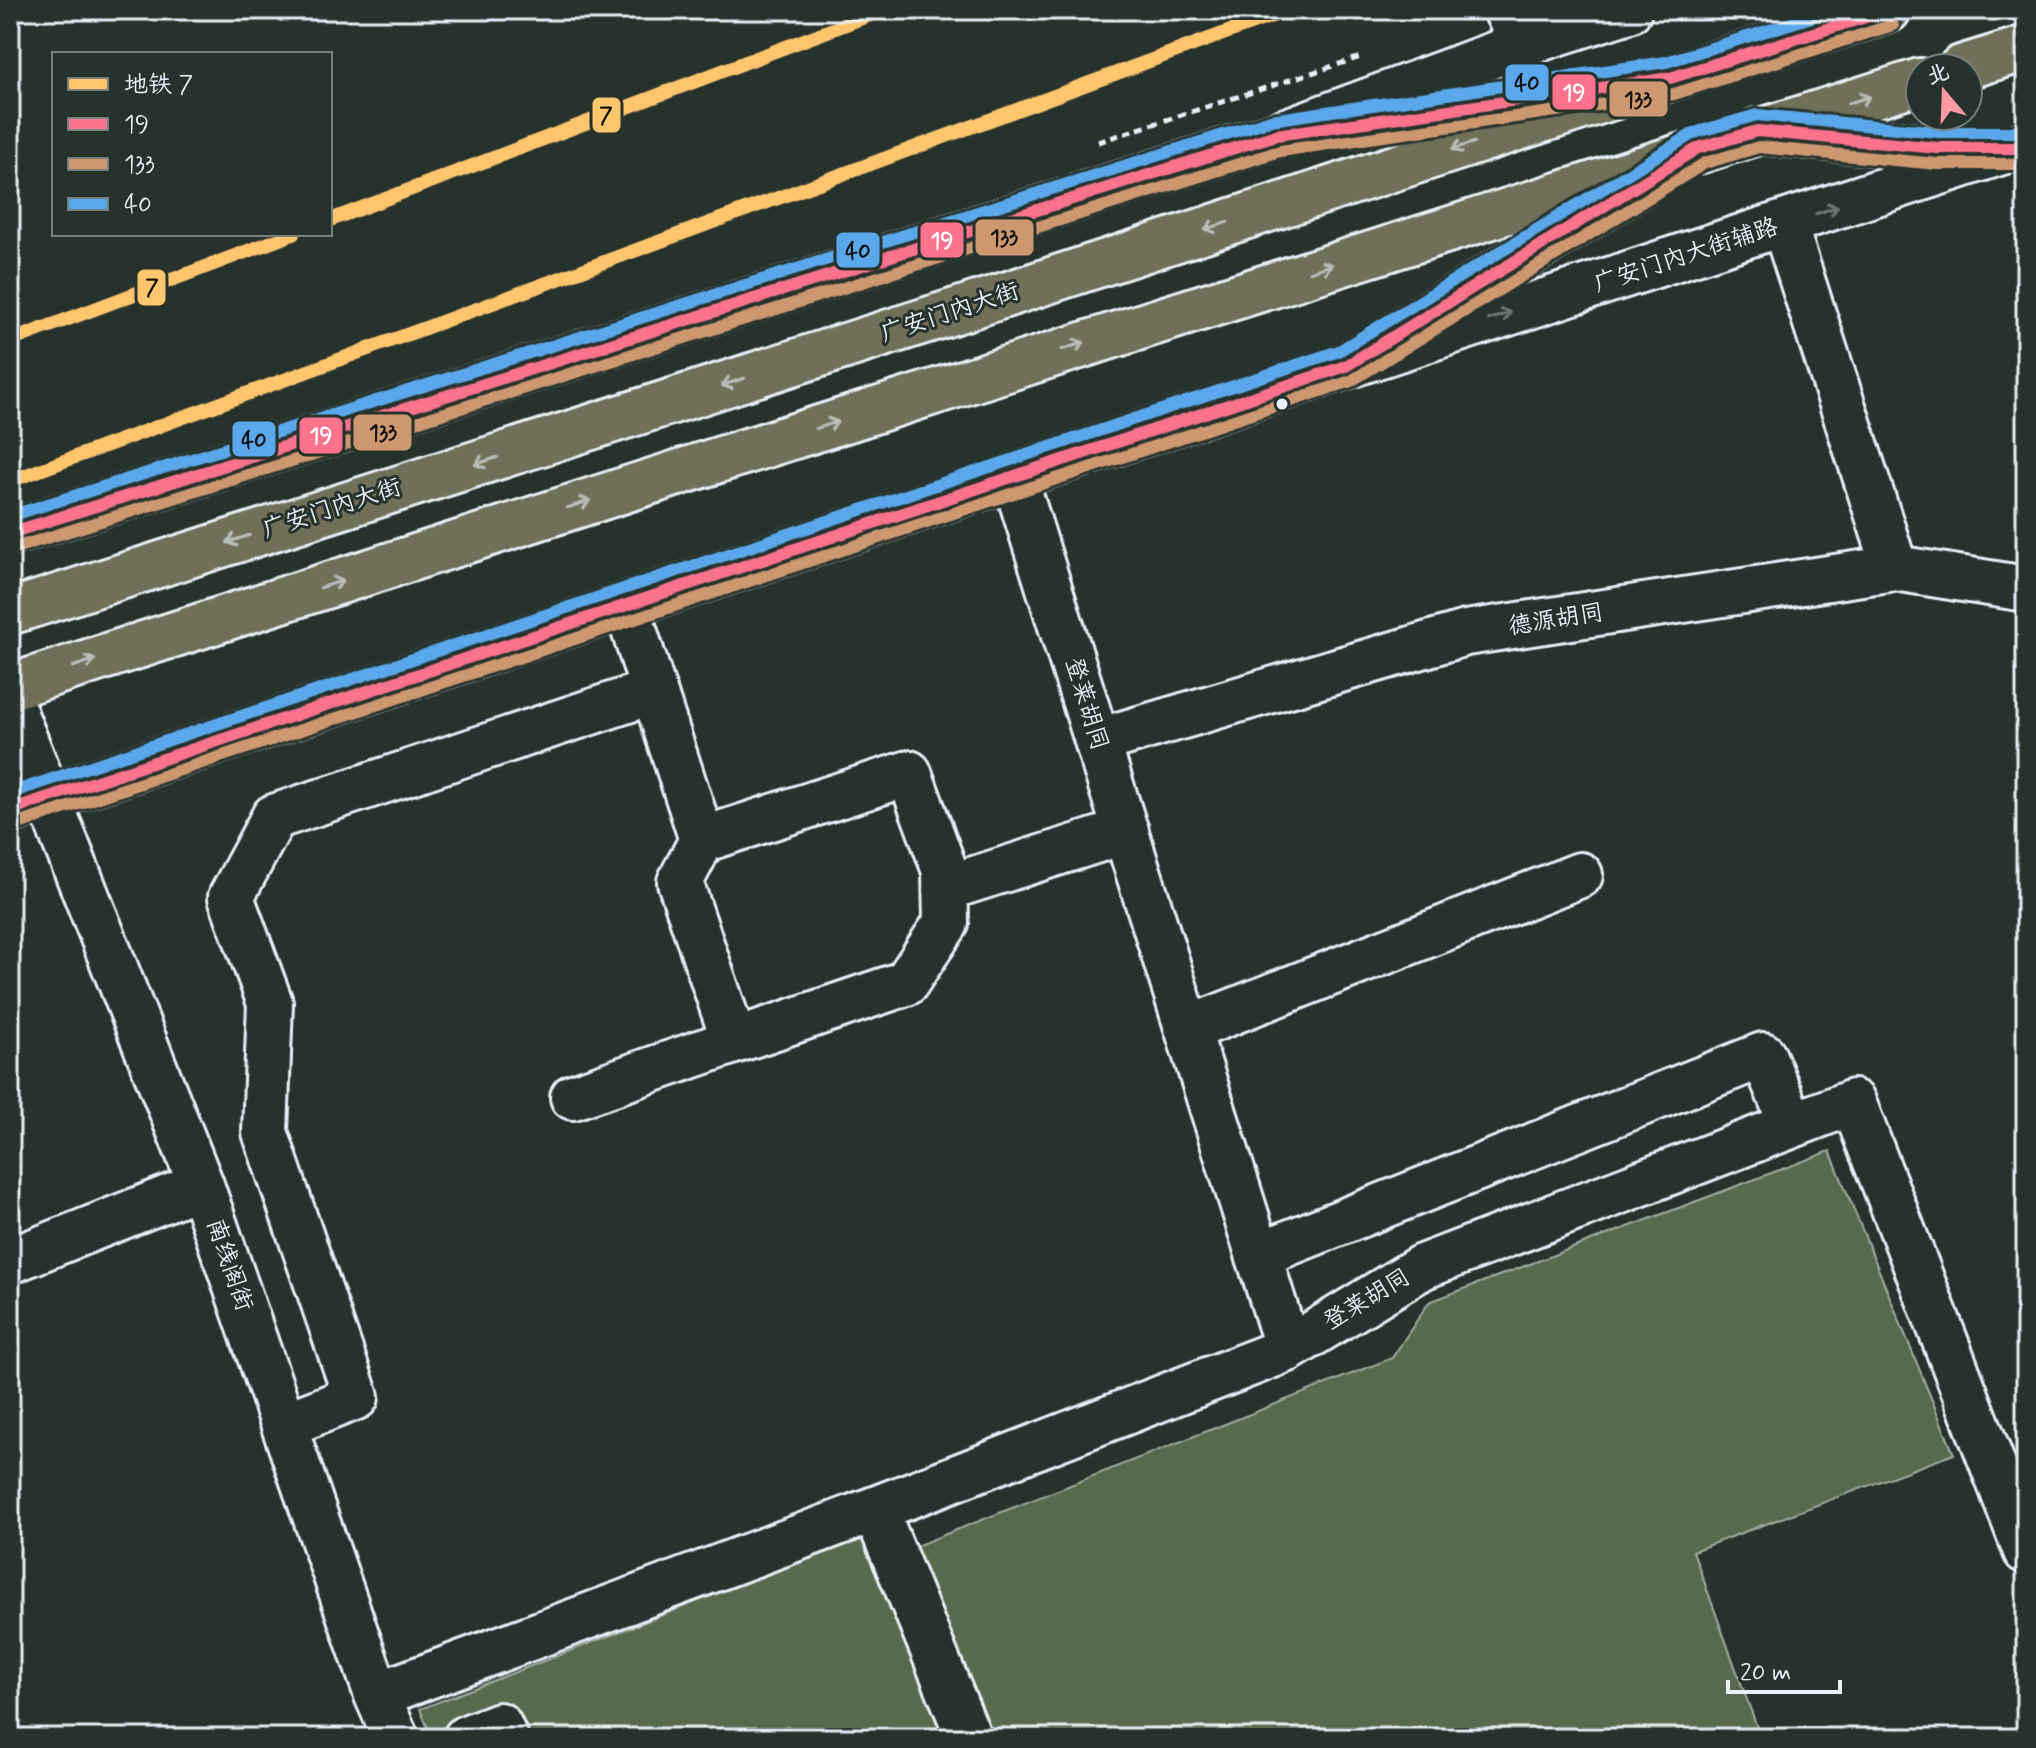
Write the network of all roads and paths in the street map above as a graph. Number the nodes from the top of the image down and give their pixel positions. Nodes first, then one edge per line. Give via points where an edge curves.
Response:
1 (1629, 10) edge
2 (1888, 10) edge
3 (1514, 27) edge
4 (2026, 48) edge
5 (1373, 52) dead end
6 (1984, 61) edge
7 (1670, 78) junction
8 (1904, 86) edge
9 (1757, 131) junction
10 (1276, 135) junction
11 (1098, 142) dead end
12 (2021, 146) edge
13 (1698, 148) junction
14 (1784, 224) junction
15 (1346, 366) junction
16 (1014, 476) junction
17 (10, 533) edge
18 (1895, 568) junction
19 (2026, 589) edge
20 (626, 605) junction
21 (10, 612) edge
22 (10, 687) edge
23 (654, 691) junction
24 (10, 702) edge
25 (1098, 741) junction
26 (28, 804) edge
27 (1126, 831) junction
28 (702, 840) junction
29 (1580, 875) dead end
30 (946, 888) junction
31 (1188, 1029) junction
32 (734, 1041) junction
33 (573, 1097) dead end
34 (1792, 1125) junction
35 (201, 1185) junction
36 (1258, 1255) junction
37 (10, 1261) edge
38 (1288, 1349) junction
39 (284, 1425) junction
40 (875, 1509) junction
41 (2026, 1551) edge
42 (377, 1695) junction
43 (396, 1738) edge
44 (466, 1738) edge
45 (505, 1738) edge
46 (969, 1738) edge

1 - 3 street
2 - 7 main road, 广安门内大街
3 - 10 street
4 - 6 main road
5 - 11 path
7 - 10 main road
7 -> 21 main road, 广安门内大街
9 -> 8 main road
9 - 12 street via 1938,148
9 - 13 main road
10 - 17 street
14 -> 12 street, 广安门内大街辅路
13 - 15 main road
22 -> 13 main road
15 -> 14 street, 广安门内大街辅路
14 - 18 street
15 - 16 street
16 - 20 street
16 - 25 street, 登莱胡同
18 - 19 street, 德源胡同
18 - 25 street, 德源胡同 via 1466,633
20 - 23 street
20 - 26 street
23 - 28 street
23 - 39 street via 274,817 231,897 270,1003 265,1132 356,1397
24 - 26 street, 南线阁街
25 - 27 street, 登莱胡同
26 - 35 street, 南线阁街
27 - 30 street
27 - 31 street, 登莱胡同
28 - 30 street via 909,773 945,871
28 - 32 street via 680,882
29 - 31 street
30 - 32 street via 946,923 906,983
31 - 36 street, 登莱胡同
32 - 33 street
34 - 36 street via 1763,1055
34 - 38 street, 登莱胡同 via 1422,1267
34 - 41 street, 登莱胡同 via 1853,1102
35 - 37 street
35 - 39 street, 南线阁街
36 - 38 street, 登莱胡同
38 - 40 street
39 - 42 street, 南线阁街
40 - 42 street
40 - 46 street
42 - 43 street, 南线阁街
44 - 45 street via 499,1725

